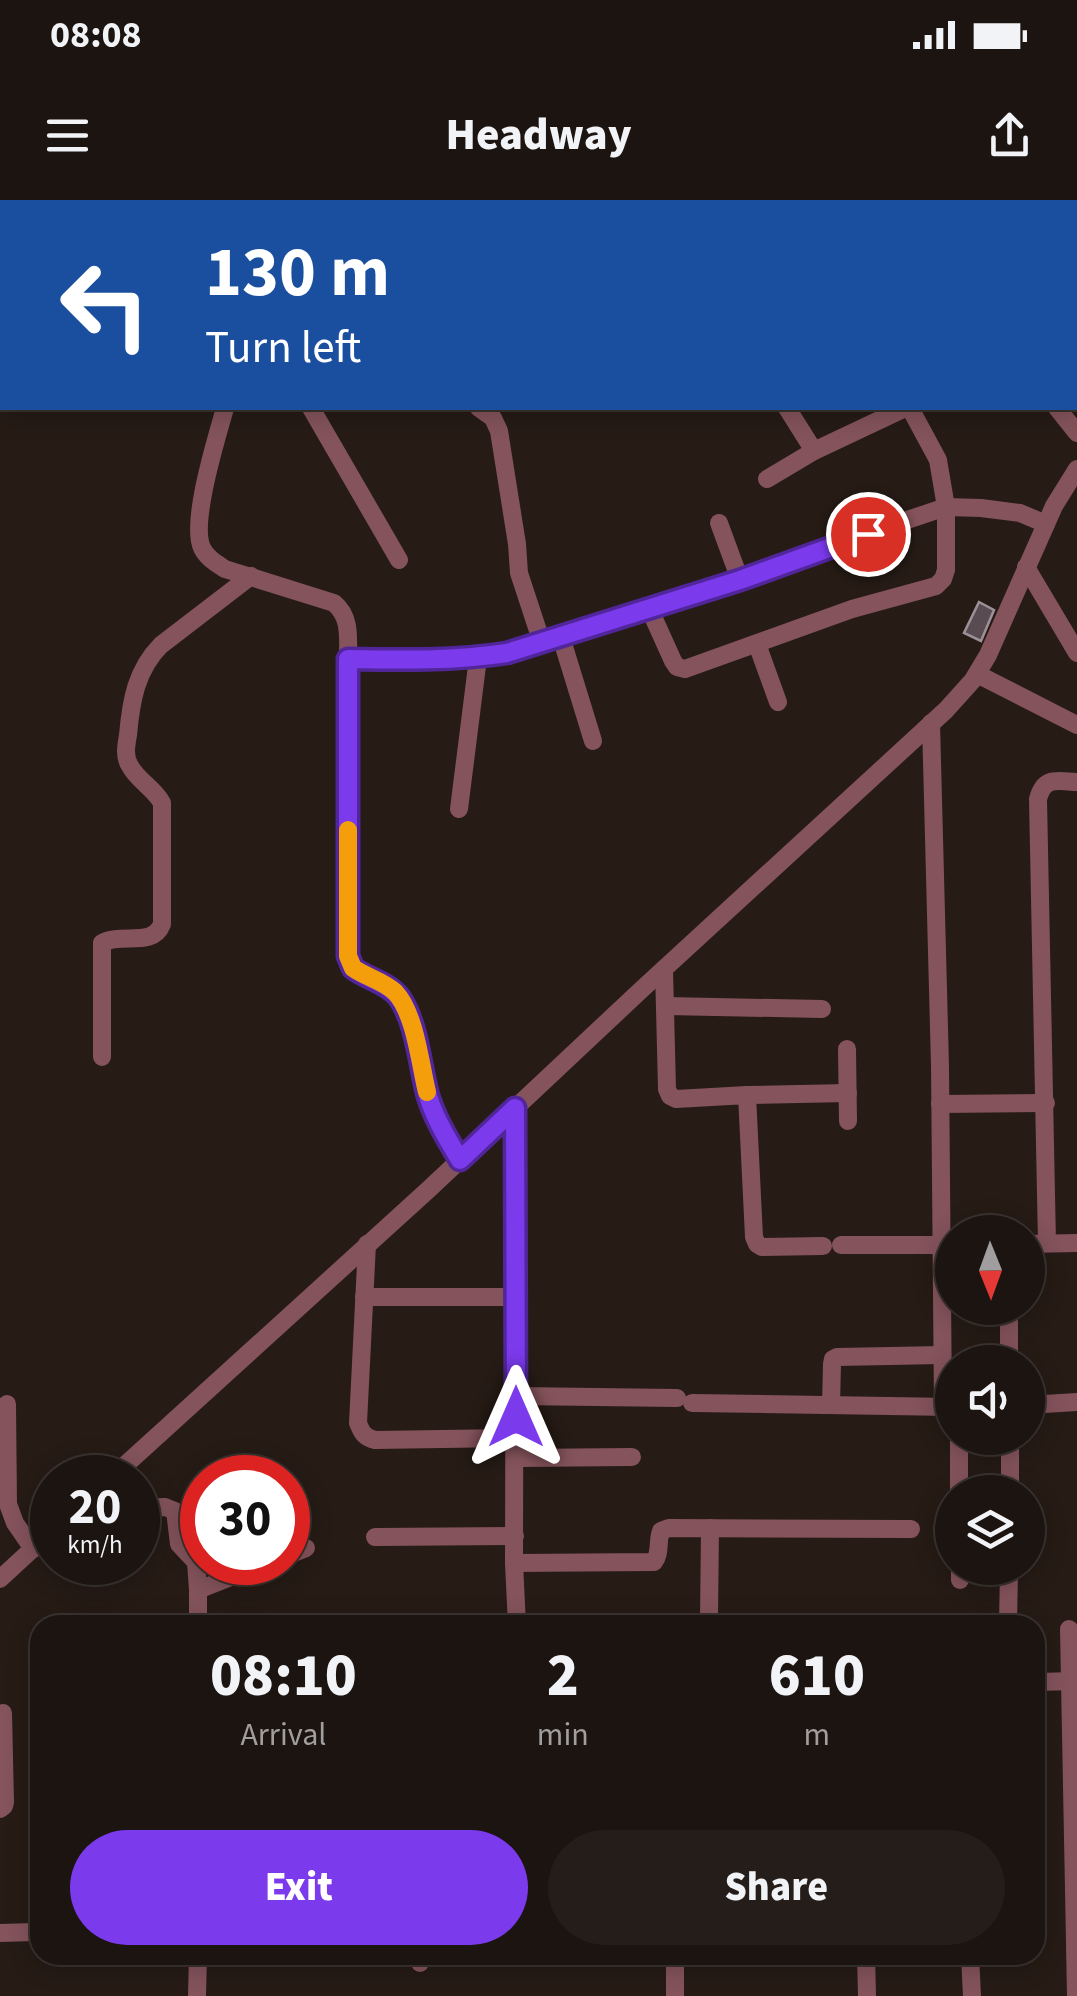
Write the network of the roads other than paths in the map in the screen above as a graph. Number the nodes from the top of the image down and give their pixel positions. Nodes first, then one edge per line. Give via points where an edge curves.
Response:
1 (224, 410) edge
2 (312, 410) edge
3 (482, 410) edge
4 (789, 410) edge
5 (904, 410) edge
6 (909, 410) edge
7 (1058, 410) edge
8 (1077, 433) edge
9 (814, 451) junction
10 (1077, 469) edge
11 (767, 479) dead end
12 (946, 508) junction
13 (719, 522) dead end
14 (1046, 524) junction
15 (400, 560) dead end
16 (1026, 567) junction
17 (251, 576) junction
18 (740, 580) junction
19 (650, 610) junction
20 (560, 637) junction
21 (542, 643) junction
22 (757, 644) junction
23 (1077, 653) edge
24 (478, 658) junction
25 (348, 659) junction
26 (977, 674) junction
27 (778, 702) dead end
28 (931, 723) junction
29 (1077, 724) edge
30 (593, 741) dead end
31 (1077, 782) edge
32 (458, 809) dead end
33 (664, 968) junction
34 (666, 1006) junction
35 (822, 1009) dead end
36 (847, 1049) dead end
37 (102, 1057) dead end
38 (848, 1093) junction
39 (746, 1096) junction
40 (1046, 1103) junction
41 (940, 1104) junction
42 (515, 1108) junction
43 (848, 1121) dead end
44 (460, 1160) junction
45 (946, 1215) edge
46 (1077, 1242) edge
47 (1045, 1243) edge
48 (1048, 1243) junction
49 (367, 1244) junction
50 (935, 1244) edge
51 (364, 1296) junction
52 (516, 1298) junction
53 (935, 1355) edge
54 (516, 1396) junction
55 (1077, 1402) edge
56 (1045, 1403) edge
57 (8, 1404) dead end
58 (831, 1406) junction
59 (935, 1407) edge
60 (516, 1438) junction
61 (136, 1455) edge
62 (632, 1457) dead end
63 (516, 1458) junction
64 (160, 1507) edge
65 (710, 1528) junction
66 (911, 1529) dead end
67 (515, 1536) junction
68 (375, 1537) dead end
69 (30, 1544) edge
70 (30, 1551) edge
71 (514, 1563) junction
72 (0, 1579) edge
73 (211, 1585) edge
74 (1008, 1585) edge
75 (198, 1590) junction
76 (198, 1615) edge
77 (517, 1615) edge
78 (709, 1615) edge
79 (1008, 1615) edge
80 (1069, 1629) dead end
81 (1073, 1681) edge
82 (1045, 1682) edge
83 (2, 1713) dead end
84 (0, 1809) edge
85 (0, 1932) edge
86 (30, 1932) edge
87 (198, 1965) edge
88 (675, 1965) edge
89 (866, 1965) edge
90 (970, 1965) edge
91 (198, 1996) edge
92 (674, 1996) edge
93 (867, 1996) edge
94 (972, 1996) edge
95 (1076, 1996) edge

1 - 17 street via 198,522 200,545 210,559
2 - 15 street
3 - 21 street via 499,432 519,573
4 - 9 street
5 - 9 street
6 - 12 street via 938,460
7 - 8 street
9 - 11 street
10 - 14 street
12 - 14 street via 1010,511
12 - 18 street
12 - 22 street via 946,570 936,586
13 - 18 street
14 - 16 street
16 - 23 street
16 - 26 street
17 - 25 street via 334,603 347,627
17 - 37 street via 160,645 130,704 128,764 162,803 162,924 152,937 102,942
18 - 19 street
19 - 20 street
19 - 22 street via 677,666
20 - 21 street
20 - 30 street
21 - 24 street
22 - 27 street
24 - 25 street
24 - 32 street
25 - 44 street via 348,956 353,968 387,986 403,1004 433,1110
26 - 28 street
26 - 29 street
28 - 33 street
28 - 41 street
31 - 40 street via 1046,783 1038,799
33 - 34 street
33 - 42 street
34 - 35 street
34 - 39 street via 670,1096
36 - 38 street
38 - 39 street
38 - 43 street
39 - 50 street via 757,1244
40 - 41 street
40 - 48 street
41 - 45 street
42 - 44 street
42 - 52 street
44 - 49 street
46 - 48 street
47 - 48 street
49 - 51 street
49 - 61 street
51 - 52 street
51 - 60 street via 358,1423 366,1438
52 - 54 street
53 - 58 street via 837,1357
54 - 58 street
54 - 60 street
55 - 56 street
57 - 69 street via 8,1504
58 - 59 street
60 - 63 street
62 - 63 street
63 - 67 street
64 - 75 street via 174,1511 179,1544 196,1562
65 - 66 street
65 - 71 street via 662,1531 658,1557 646,1564
65 - 78 street
67 - 68 street
67 - 71 street
70 - 72 street
71 - 77 street
73 - 75 street
74 - 79 street
75 - 76 street
80 - 81 street
81 - 82 street
81 - 95 street
83 - 84 street
85 - 86 street
87 - 91 street
88 - 92 street
89 - 93 street
90 - 94 street

